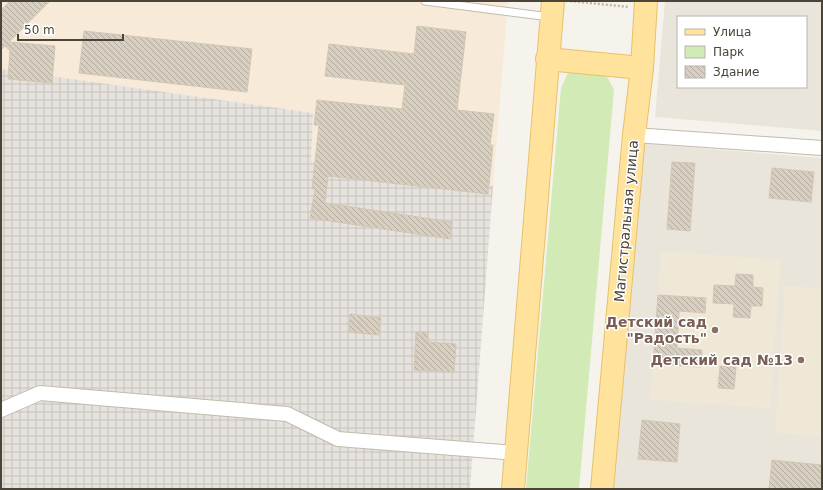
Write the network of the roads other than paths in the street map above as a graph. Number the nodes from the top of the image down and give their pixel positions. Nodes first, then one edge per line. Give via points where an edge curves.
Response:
1 (426, 1) edge
2 (646, 4) edge
3 (552, 9) edge
4 (547, 59) junction
5 (642, 68) junction
6 (634, 135) junction
7 (822, 148) edge
8 (1, 410) edge
9 (516, 453) junction
10 (513, 489) edge
11 (602, 489) edge

1 - 3 lane
2 - 5 main road, Магистральная улица
3 - 4 main road
4 - 5 main road
4 - 9 main road
5 - 6 main road, Магистральная улица
6 - 7 street
6 - 11 main road, Магистральная улица
8 - 9 street via 40,393 287,414 338,439
9 - 10 main road

